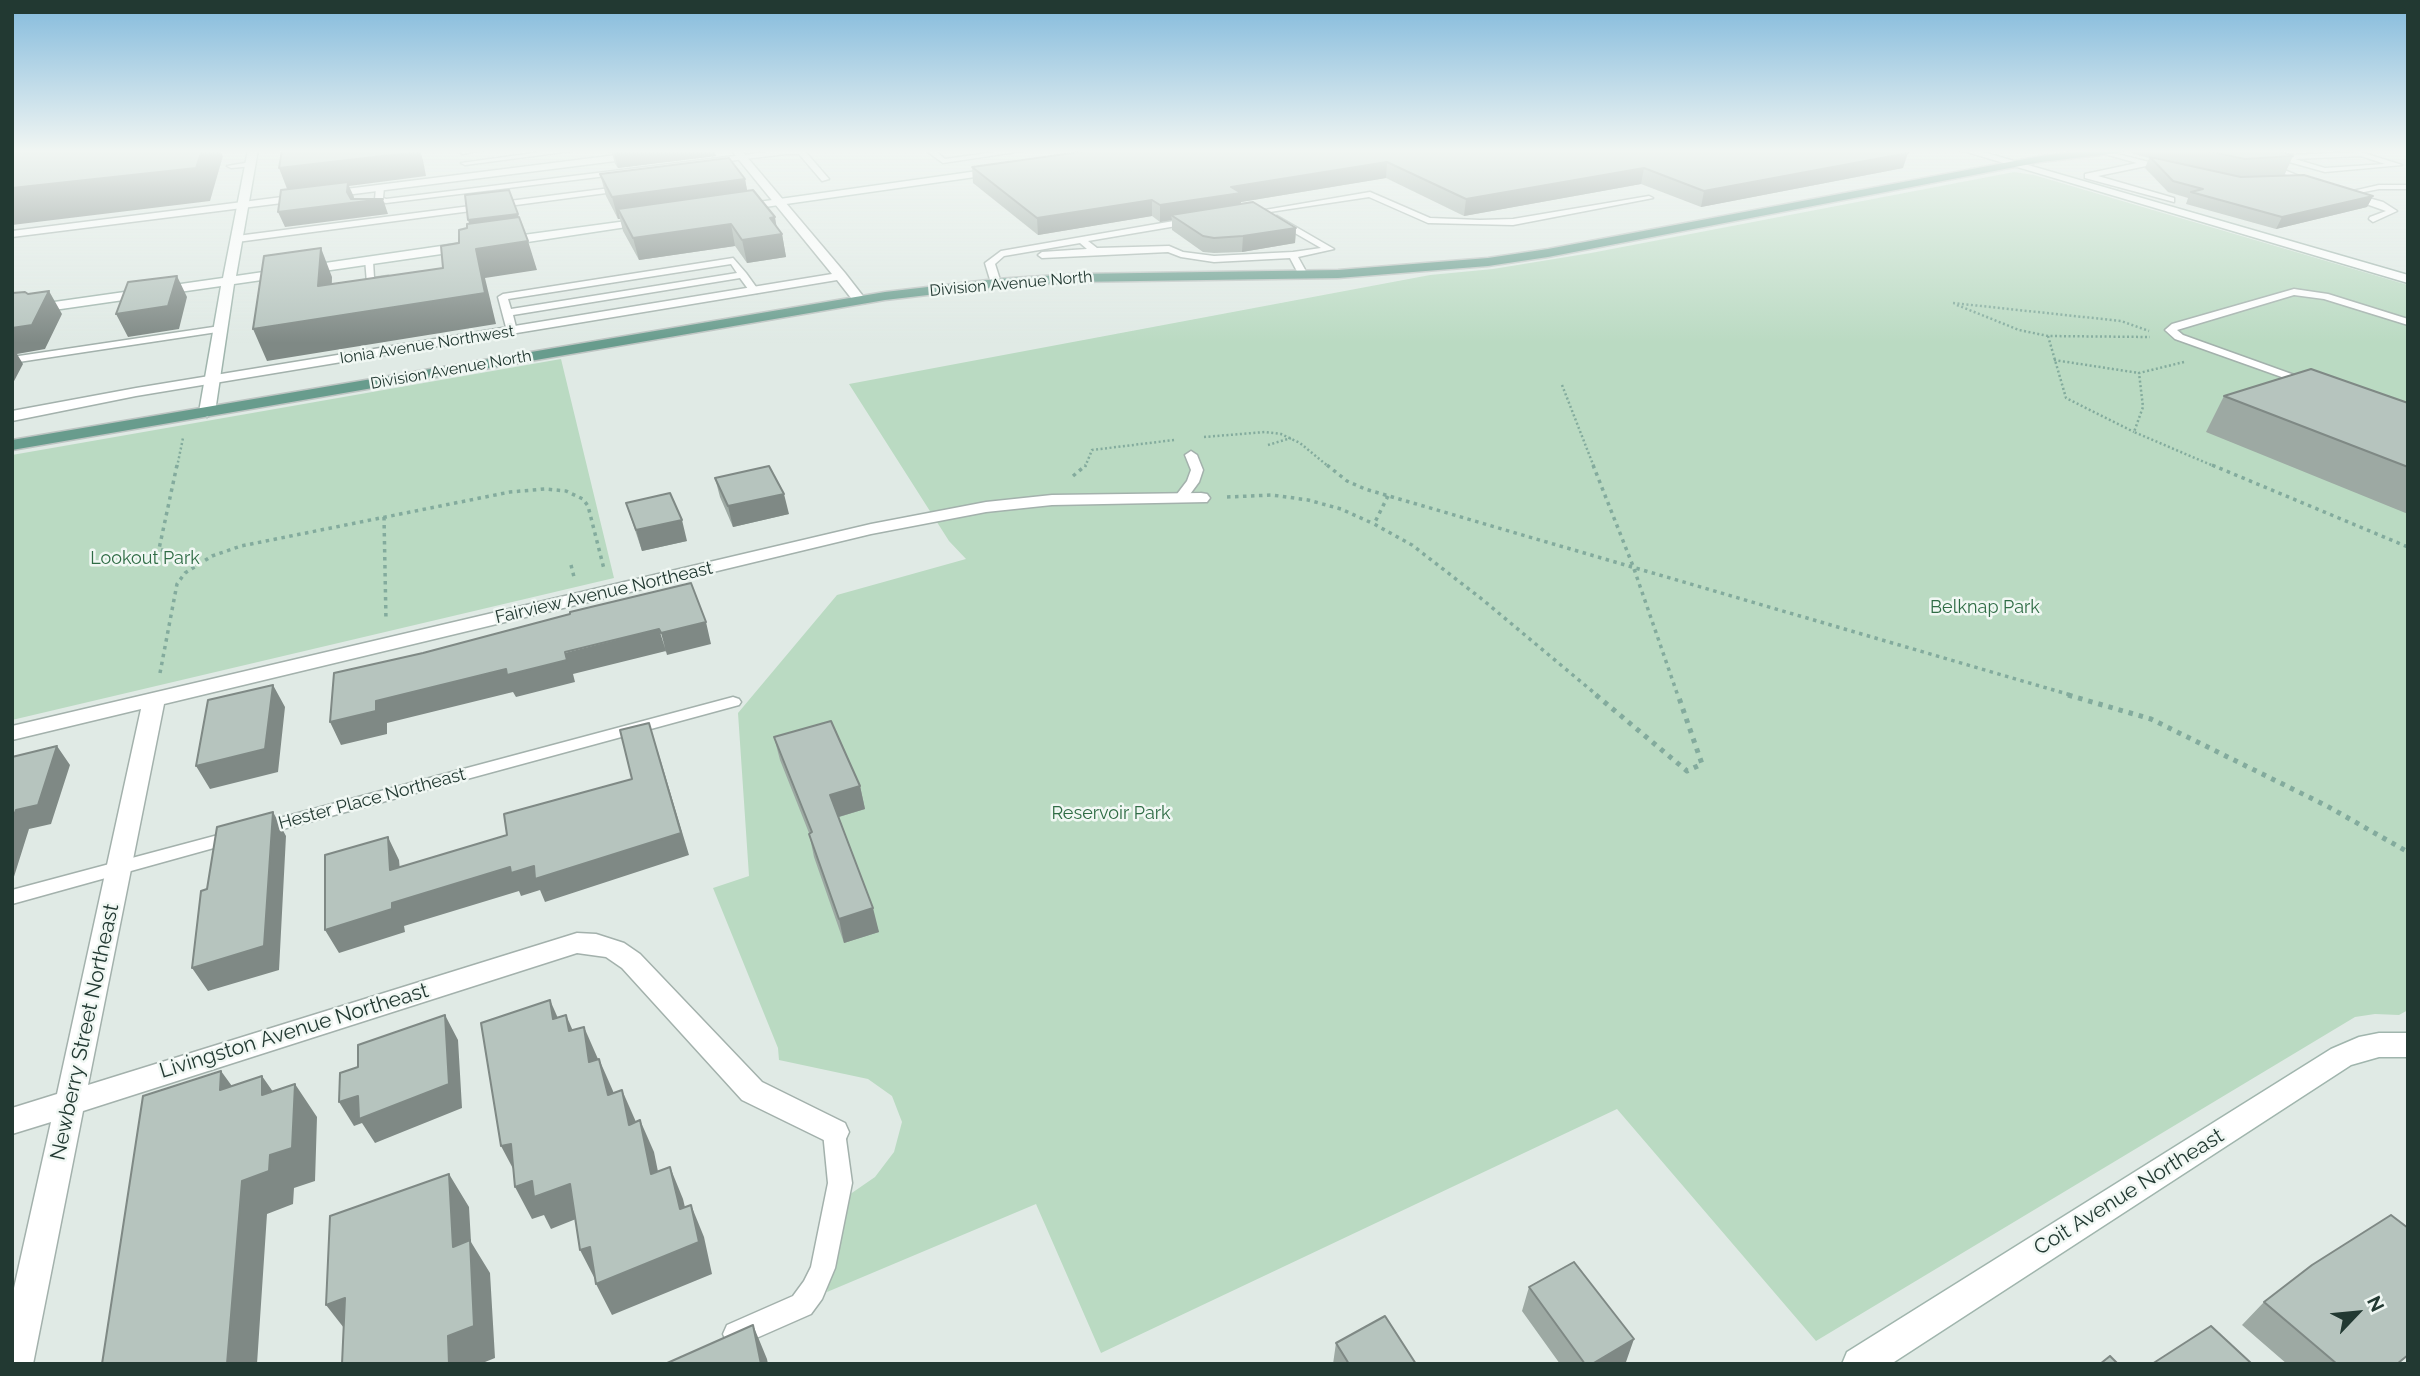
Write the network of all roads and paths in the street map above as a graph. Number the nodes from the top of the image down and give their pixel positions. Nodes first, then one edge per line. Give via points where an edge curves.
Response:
1 (165, 214) edge
2 (242, 214) edge
3 (426, 214) edge
4 (789, 214) edge
5 (1269, 214) edge
6 (1415, 214) edge
7 (1557, 214) edge
8 (1751, 214) edge
9 (2184, 214) edge
10 (2385, 214) edge
11 (664, 219) edge
12 (2373, 219) dead end
13 (1197, 220) edge
14 (12, 234) edge
15 (237, 239) junction
16 (1080, 239) junction
17 (1095, 251) junction
18 (1040, 255) dead end
19 (1293, 255) junction
20 (368, 261) junction
21 (743, 275) junction
22 (1303, 275) junction
23 (842, 276) junction
24 (397, 277) edge
25 (2408, 279) edge
26 (228, 281) junction
27 (996, 283) junction
28 (754, 291) junction
29 (860, 300) junction
30 (12, 312) edge
31 (507, 313) junction
32 (2408, 322) edge
33 (219, 330) junction
34 (512, 331) junction
35 (2048, 336) junction
36 (12, 360) edge
37 (2054, 360) junction
38 (2188, 362) dead end
39 (2139, 373) junction
40 (214, 379) junction
41 (1562, 385) dead end
42 (2313, 385) edge
43 (207, 412) junction
44 (12, 416) edge
45 (185, 430) dead end
46 (2134, 432) junction
47 (1198, 438) dead end
48 (1292, 438) junction
49 (1184, 439) dead end
50 (12, 445) edge
51 (1268, 445) dead end
52 (1191, 455) dead end
53 (1065, 478) dead end
54 (1388, 496) junction
55 (1180, 498) junction
56 (1201, 498) joint
57 (384, 517) junction
58 (1374, 524) junction
59 (2408, 547) edge
60 (199, 563) junction
61 (571, 565) dead end
62 (1633, 566) junction
63 (605, 570) dead end
64 (574, 577) dead end
65 (386, 621) dead end
66 (157, 686) junction
67 (733, 702) dead end
68 (12, 733) edge
69 (2408, 852) edge
70 (118, 868) junction
71 (12, 897) edge
72 (2408, 1045) edge
73 (71, 1102) junction
74 (12, 1121) edge
75 (834, 1132) joint
76 (715, 1343) edge
77 (15, 1364) edge
78 (1859, 1364) edge

1 - 14 street
2 - 15 street
3 - 15 lane
4 - 23 street
5 - 19 lane via 1330,249
6 - 7 lane via 1428,220 1480,223
8 - 22 main road, Division Avenue North via 1537,255 1431,268
9 - 25 street
10 - 12 lane
11 - 20 street via 461,252
13 - 16 lane
15 - 26 street
16 - 17 lane
16 - 27 lane via 1001,254 990,263
17 - 18 lane
17 - 19 lane via 1168,249 1214,259
19 - 22 lane
20 - 24 lane via 370,281
20 - 26 street
21 - 28 lane
21 - 31 lane
21 - 31 lane via 733,261 503,297
22 - 27 main road, Division Avenue North via 1140,275
23 - 28 street, Ionia Avenue Northwest
23 - 29 street
26 - 30 street
26 - 33 street
27 - 29 main road, Division Avenue North
28 - 34 street, Ionia Avenue Northwest
29 - 43 main road, Division Avenue North
31 - 34 lane
32 - 42 lane via 2325,296 2294,292 2170,330
33 - 36 lane
33 - 40 street
34 - 40 street, Ionia Avenue Northwest
35 - 35 path via 2019,330 1953,303 2121,321 2160,337
35 - 37 path
37 - 39 path
37 - 46 path via 2066,398
38 - 39 path
39 - 46 path via 2143,407
40 - 43 street
40 - 44 street, Ionia Avenue Northwest
41 - 62 path
43 - 50 main road, Division Avenue North
45 - 60 path via 159,549
46 - 59 path
47 - 48 path via 1265,432
48 - 51 path
48 - 54 path via 1347,481
49 - 53 path via 1092,450 1084,469
52 - 55 lane via 1197,470
54 - 58 path
54 - 62 path
55 - 56 street, Fairview Avenue Northeast
55 - 66 street, Fairview Avenue Northeast via 999,506 871,529
56 - 58 path via 1272,495 1308,500
57 - 60 path via 242,546
57 - 63 path via 510,492 566,491 588,506
57 - 65 path
58 - 62 path via 1412,545 1483,600 1686,771 1702,764
60 - 66 path via 177,584
61 - 64 path
62 - 69 path via 2151,719 2327,806
66 - 68 street, Fairview Avenue Northeast
66 - 70 street, Newberry Street Northeast
67 - 70 lane, Hester Place Northeast
70 - 71 lane, Hester Place Northeast
70 - 73 street, Newberry Street Northeast
72 - 78 street, Coit Avenue Northeast via 2379,1045 2341,1057
73 - 74 street, Livingston Avenue Northeast
73 - 75 street, Livingston Avenue Northeast via 577,943 615,950 631,961 752,1091
73 - 77 street, Newberry Street Northeast
75 - 76 lane via 840,1183 823,1268 813,1290 802,1305

